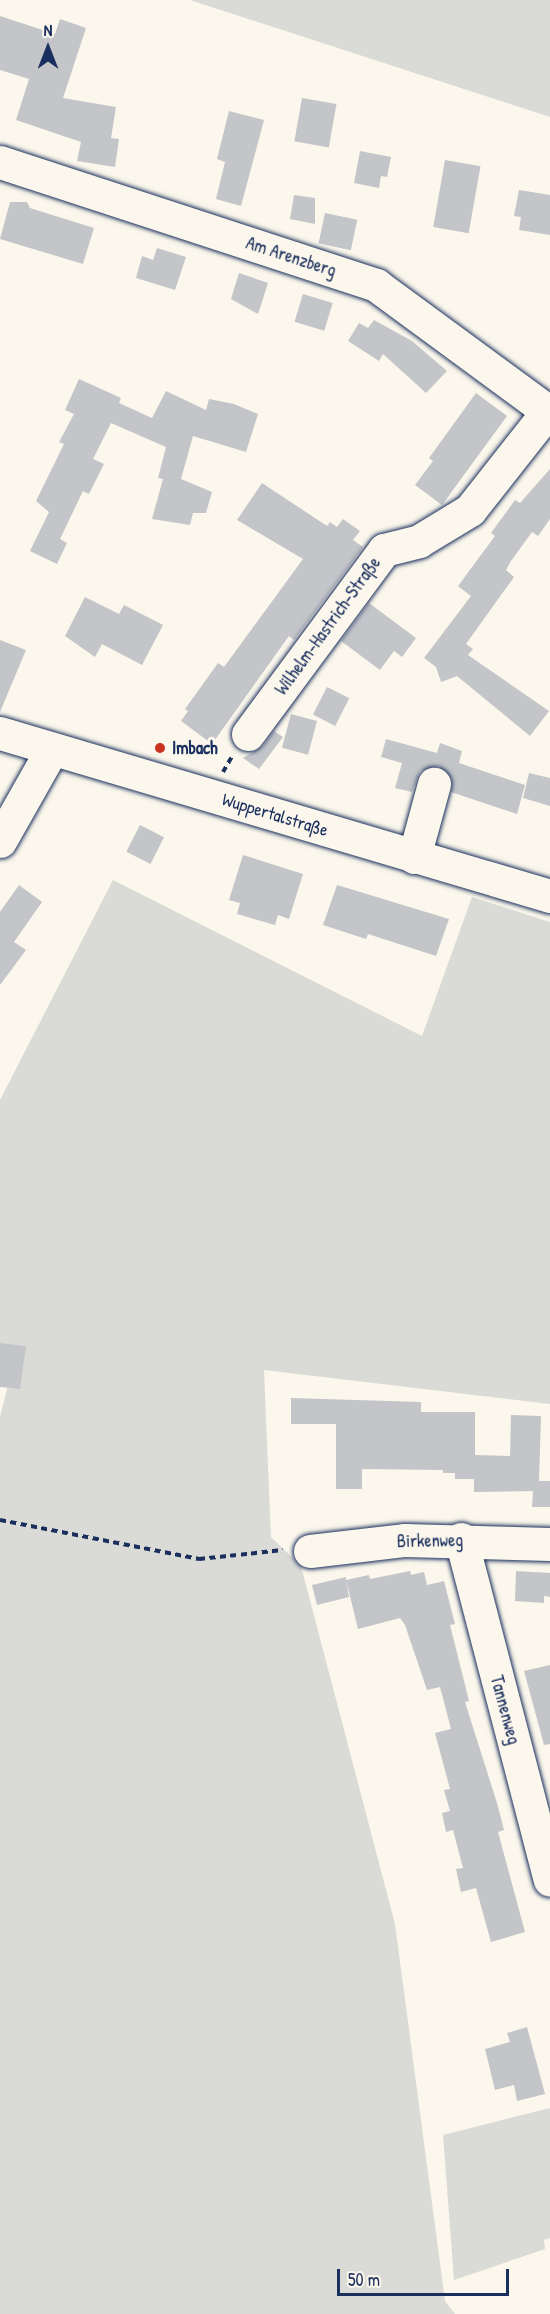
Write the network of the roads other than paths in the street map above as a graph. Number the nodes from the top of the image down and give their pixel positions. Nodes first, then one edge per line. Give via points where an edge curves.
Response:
1 (0, 162) edge
2 (549, 412) edge
3 (0, 734) edge
4 (248, 734) road end
5 (51, 751) junction
6 (434, 784) dead end
7 (0, 841) edge
8 (414, 856) junction
9 (550, 896) edge
10 (461, 1539) junction
11 (550, 1544) edge
12 (310, 1551) road end
13 (550, 1880) edge

1 - 2 street, Am Arenzberg via 376,285
2 - 4 street, Wilhelm-Hastrich-Straße via 470,510 419,541 384,550
3 - 5 street, Wuppertalstraße
5 - 7 street
5 - 8 street, Wuppertalstraße
6 - 8 street
8 - 9 street, Wuppertalstraße
10 - 11 street, Birkenweg
10 - 12 street, Birkenweg via 405,1540
10 - 13 street, Tannenweg

